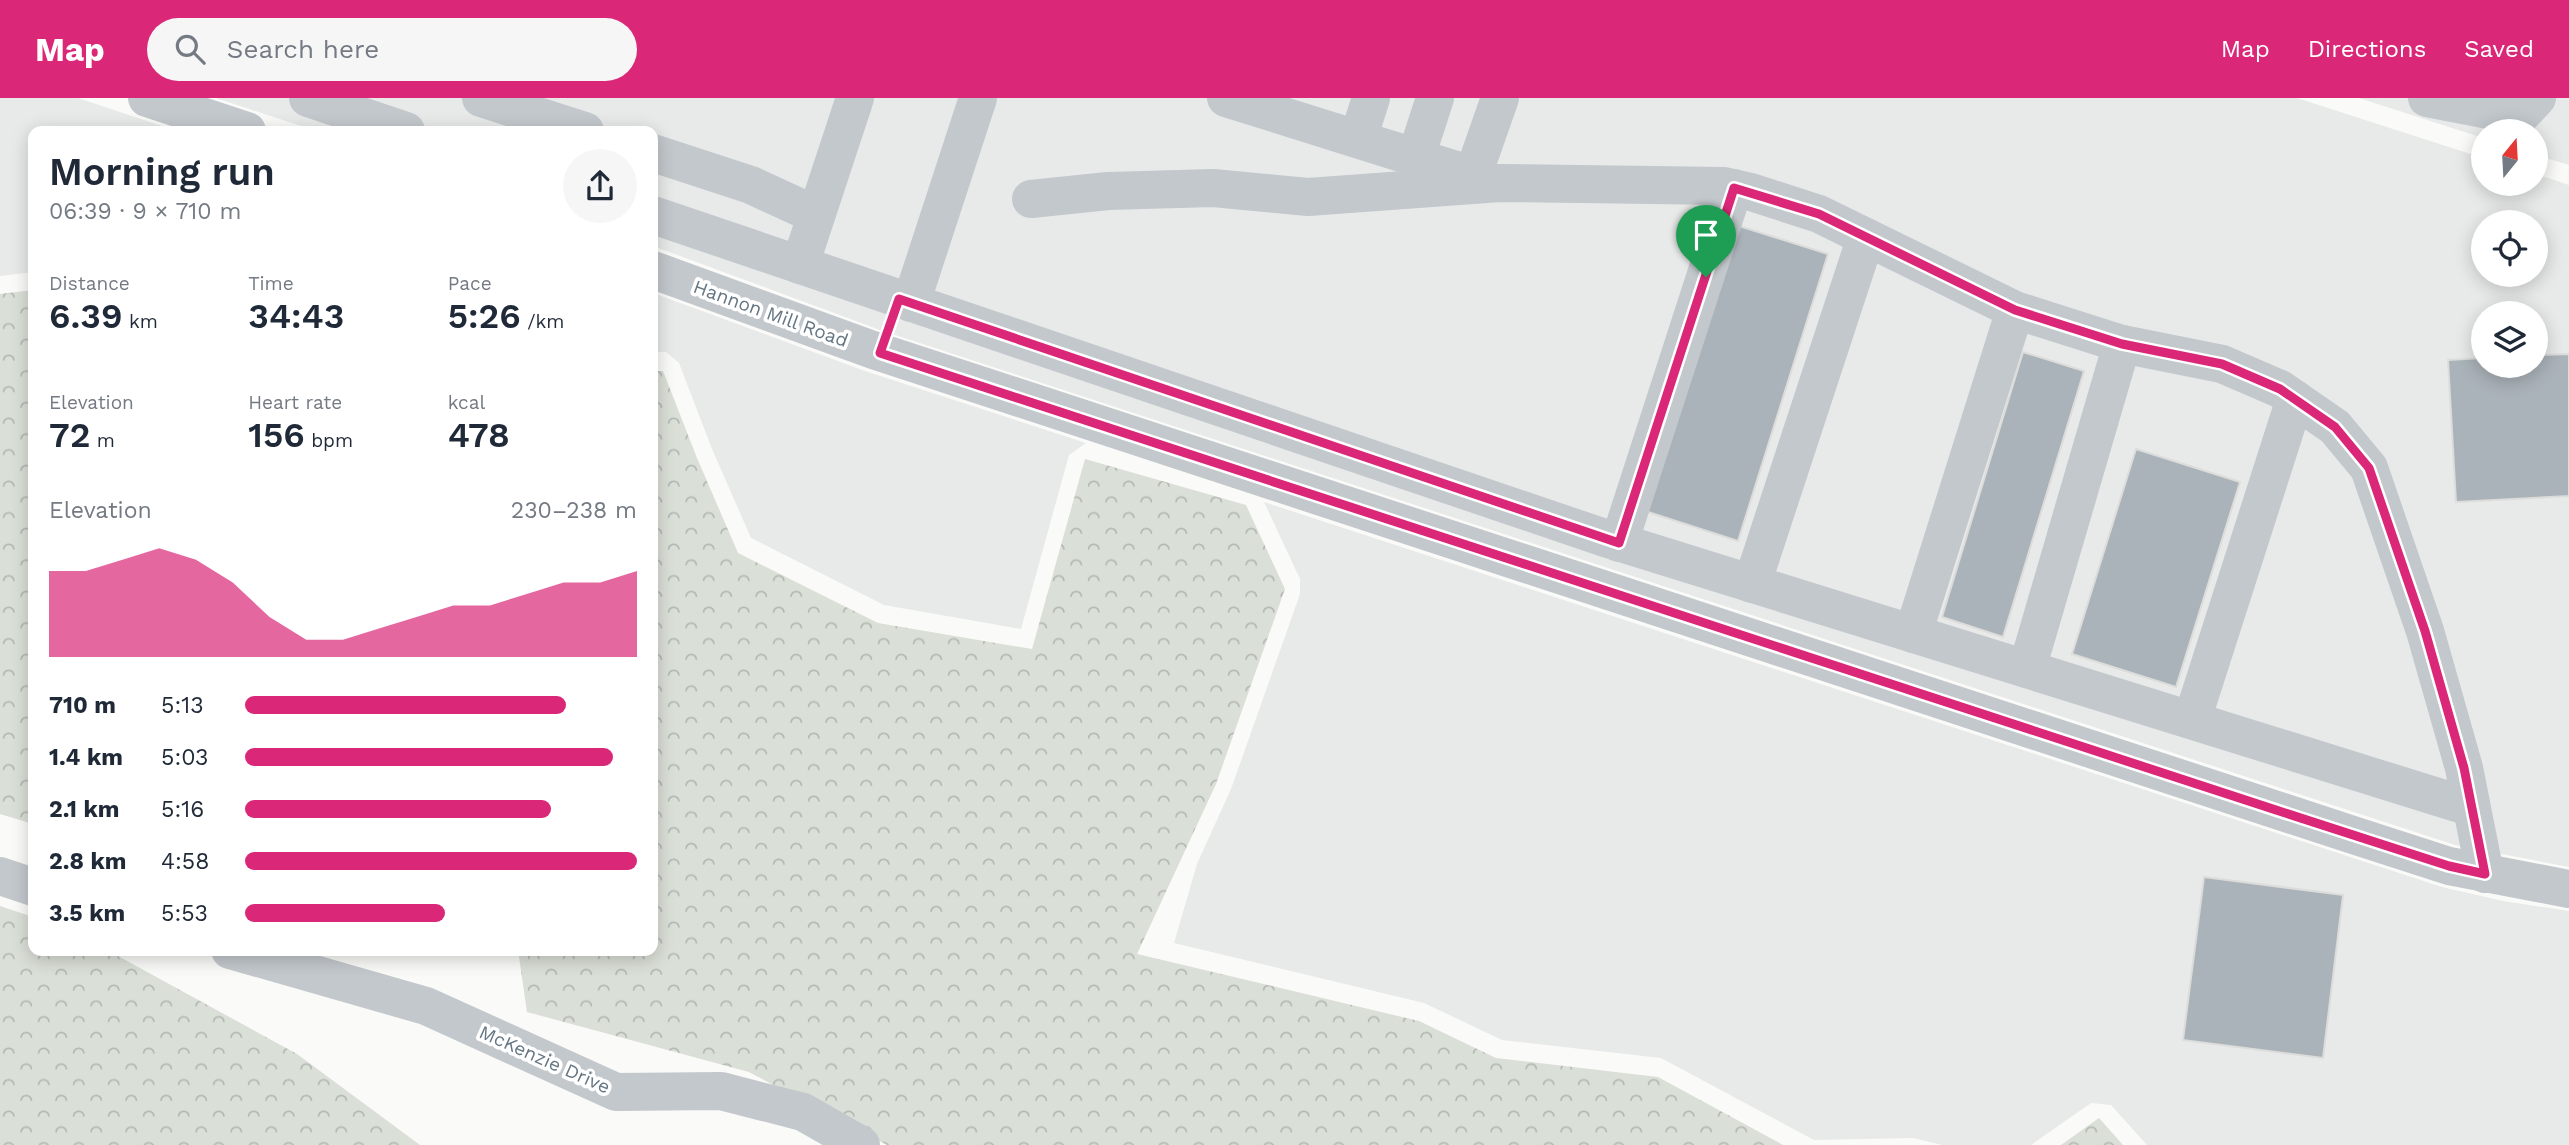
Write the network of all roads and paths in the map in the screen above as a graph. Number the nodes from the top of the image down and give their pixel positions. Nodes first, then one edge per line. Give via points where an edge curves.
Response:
1 (147, 98) edge
2 (308, 98) edge
3 (481, 98) edge
4 (978, 98) edge
5 (1226, 98) edge
6 (1371, 98) edge
7 (1435, 98) edge
8 (1500, 98) edge
9 (2427, 98) edge
10 (2537, 98) edge
11 (843, 102) edge
12 (1301, 109) edge
13 (232, 126) edge
14 (391, 126) edge
15 (569, 126) edge
16 (1358, 139) junction
17 (658, 155) edge
18 (1416, 157) junction
19 (1487, 179) junction
20 (1734, 188) junction
21 (1031, 199) dead end
22 (816, 215) junction
23 (658, 217) edge
24 (1866, 237) junction
25 (800, 265) junction
26 (658, 272) edge
27 (905, 301) junction
28 (2015, 310) junction
29 (2122, 344) junction
30 (880, 353) junction
31 (2295, 399) junction
32 (1619, 543) junction
33 (1752, 584) junction
34 (1913, 634) junction
35 (2027, 669) junction
36 (2192, 720) junction
37 (2470, 807) junction
38 (2485, 874) junction
39 (0, 876) edge
40 (28, 885) edge
41 (2569, 889) edge
42 (251, 956) edge
43 (861, 1145) edge

1 - 13 street
2 - 14 street
3 - 15 street
4 - 27 street
5 - 12 street
6 - 16 street
7 - 18 street
8 - 19 street
9 - 10 street via 2520,116
11 - 22 street
12 - 16 street
16 - 18 street
17 - 22 street via 751,185
18 - 19 street
19 - 20 street
19 - 21 street via 1308,197 1213,188
20 - 24 street via 1819,214
20 - 32 street
22 - 25 street
23 - 25 street
24 - 28 street
24 - 33 street
25 - 27 street
26 - 30 street, Hannon Mill Road
27 - 30 street
27 - 32 street
28 - 29 street
28 - 34 street
29 - 31 street via 2222,364
29 - 35 street
30 - 38 street, Hannon Mill Road via 2289,815
31 - 36 street
31 - 37 street via 2335,427 2369,468 2425,631 2464,768
32 - 33 street
33 - 34 street
34 - 35 street
35 - 36 street
36 - 37 street
37 - 38 street
38 - 41 street, Hannon Mill Road
39 - 40 street
42 - 43 street, McKenzie Drive via 426,1006 616,1092 721,1091 803,1112

